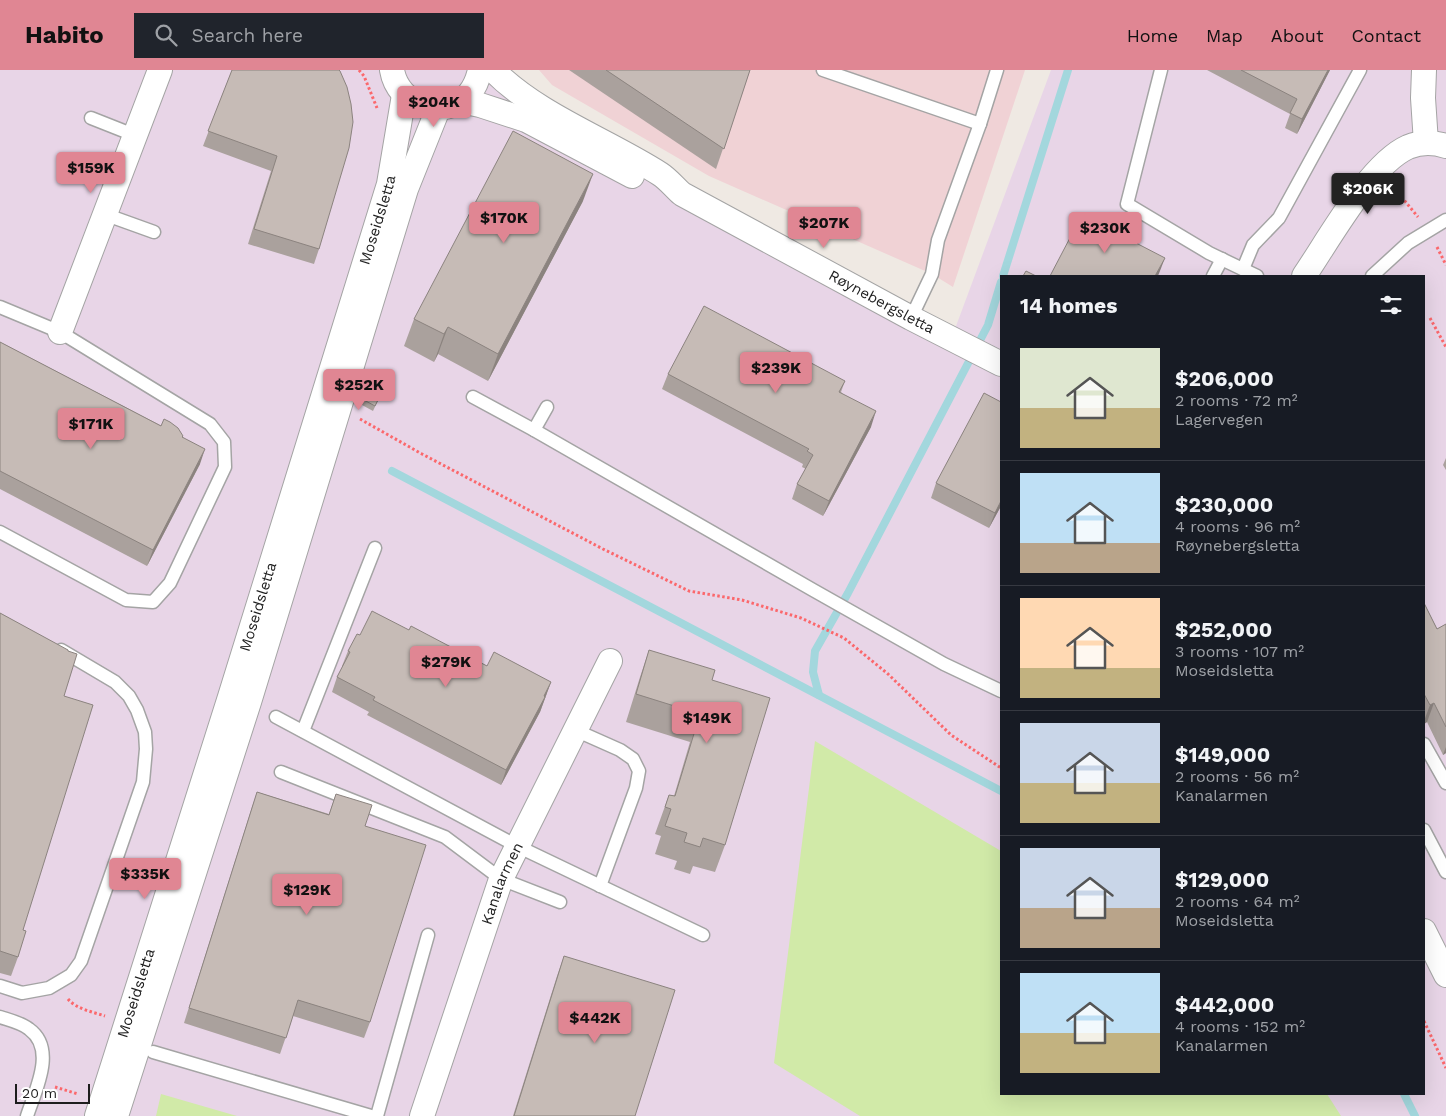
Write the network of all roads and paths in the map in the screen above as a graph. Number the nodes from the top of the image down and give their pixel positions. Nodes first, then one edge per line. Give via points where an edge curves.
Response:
1 (160, 70) edge
2 (480, 70) edge
3 (494, 70) edge
4 (823, 70) edge
5 (997, 70) edge
6 (1161, 70) edge
7 (1360, 70) edge
8 (1424, 70) edge
9 (392, 71) edge
10 (404, 95) junction
11 (461, 101) junction
12 (438, 109) junction
13 (91, 118) dead end
14 (980, 124) junction
15 (134, 135) junction
16 (1436, 144) edge
17 (682, 194) junction
18 (104, 214) junction
19 (1446, 220) edge
20 (154, 232) dead end
21 (1222, 259) junction
22 (1243, 269) junction
23 (1213, 275) edge
24 (1255, 275) edge
25 (1305, 275) edge
26 (1373, 275) edge
27 (0, 307) edge
28 (911, 318) junction
29 (1430, 318) dead end
30 (60, 332) junction
31 (1445, 344) edge
32 (996, 361) edge
33 (473, 397) dead end
34 (546, 407) dead end
35 (357, 417) dead end
36 (534, 430) junction
37 (0, 532) edge
38 (375, 548) dead end
39 (49, 644) edge
40 (610, 661) dead end
41 (1000, 692) edge
42 (276, 717) dead end
43 (575, 730) junction
44 (302, 731) junction
45 (1425, 746) edge
46 (1000, 767) edge
47 (281, 772) dead end
48 (1446, 784) edge
49 (1425, 832) edge
50 (517, 846) junction
51 (1446, 872) edge
52 (501, 879) junction
53 (600, 886) junction
54 (560, 902) dead end
55 (1425, 933) edge
56 (428, 935) dead end
57 (703, 935) dead end
58 (1446, 975) edge
59 (59, 983) junction
60 (0, 986) edge
61 (106, 1016) dead end
62 (0, 1017) edge
63 (1425, 1023) edge
64 (152, 1052) dead end
65 (1446, 1068) edge
66 (38, 1082) junction
67 (81, 1095) dead end
68 (27, 1116) edge
69 (97, 1116) edge
70 (116, 1116) edge
71 (371, 1116) edge
72 (376, 1116) edge
73 (422, 1116) edge

1 - 15 street
2 - 11 street via 477,83
3 - 17 street, Røynebergsletta via 510,86 536,103 661,174
4 - 14 lane
5 - 14 lane
6 - 21 lane via 1127,204
7 - 22 lane via 1279,218 1253,245
8 - 16 street via 1423,98
9 - 10 street
10 - 12 street via 420,106
10 - 69 street, Moseidsletta via 389,184
11 - 12 street
11 - 17 street, Røynebergsletta via 526,120 657,189
12 - 70 street, Moseidsletta via 406,189 249,702
13 - 15 lane
14 - 28 lane via 938,240 932,274
15 - 18 street
16 - 25 street via 1408,147 1391,158 1362,189
17 - 28 street, Røynebergsletta
18 - 20 lane
18 - 30 street
19 - 26 lane via 1408,243
21 - 22 lane
21 - 23 lane
22 - 24 lane
27 - 30 lane
28 - 32 street, Røynebergsletta
29 - 31 path
30 - 37 lane via 210,424 224,442 225,467 170,583 154,602 126,600
33 - 36 lane
34 - 36 lane
35 - 46 path via 603,550 690,591 742,600 801,618 844,638 888,674 951,735
36 - 41 lane via 944,664
38 - 44 lane
39 - 59 lane via 116,682 129,696 145,732 146,749 143,782 81,961 71,975
40 - 43 street, Kanalarmen
42 - 44 lane
43 - 50 street, Kanalarmen
43 - 53 lane via 620,750 633,759 640,770
44 - 50 lane
45 - 48 lane
47 - 52 lane via 445,837
49 - 51 lane
50 - 52 street, Kanalarmen
50 - 53 lane
52 - 54 lane
52 - 73 street, Kanalarmen
53 - 57 lane
55 - 58 street
56 - 72 lane
59 - 60 lane via 22,993
59 - 61 path via 71,1003
62 - 66 lane via 29,1029 37,1039 43,1051
63 - 65 path
64 - 71 lane
66 - 67 path
66 - 68 lane

